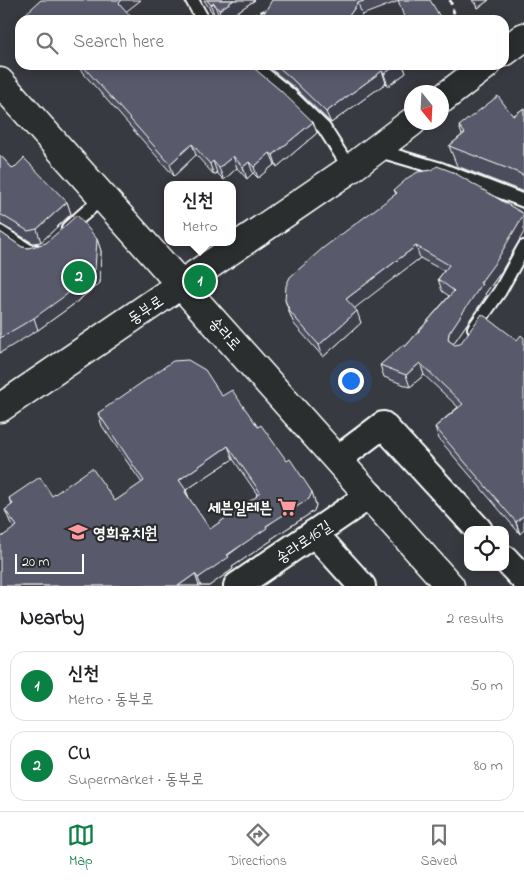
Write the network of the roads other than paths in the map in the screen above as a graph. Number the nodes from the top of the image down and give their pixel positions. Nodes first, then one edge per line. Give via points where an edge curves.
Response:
1 (192, 0) edge
2 (200, 15) edge
3 (524, 37) edge
4 (509, 48) edge
5 (258, 70) edge
6 (480, 70) edge
7 (0, 82) edge
8 (449, 94) edge
9 (404, 128) edge
10 (376, 150) junction
11 (350, 170) junction
12 (103, 196) junction
13 (524, 201) edge
14 (0, 232) edge
15 (59, 236) edge
16 (524, 247) edge
17 (45, 249) edge
18 (182, 284) junction
19 (468, 337) edge
20 (0, 408) edge
21 (338, 459) junction
22 (370, 495) junction
23 (475, 526) edge
24 (314, 533) junction
25 (509, 563) edge
26 (524, 579) edge
27 (237, 586) edge
28 (362, 586) edge
29 (450, 586) edge

1 - 2 lane
3 - 4 main road
5 - 11 lane via 324,128
6 - 8 main road
7 - 12 main road, 송라로
9 - 10 main road, 동부로
10 - 11 main road, 동부로
10 - 13 lane via 442,169
11 - 18 main road, 동부로
12 - 15 lane
12 - 18 main road, 송라로
14 - 17 lane via 32,252
16 - 19 lane via 500,291
18 - 20 main road, 동부로
18 - 21 main road, 송라로
21 - 22 main road, 송라로
21 - 23 street via 383,425
22 - 24 street, 송라로16길
22 - 29 main road, 송라로
24 - 27 street, 송라로16길
24 - 28 street
25 - 26 street

